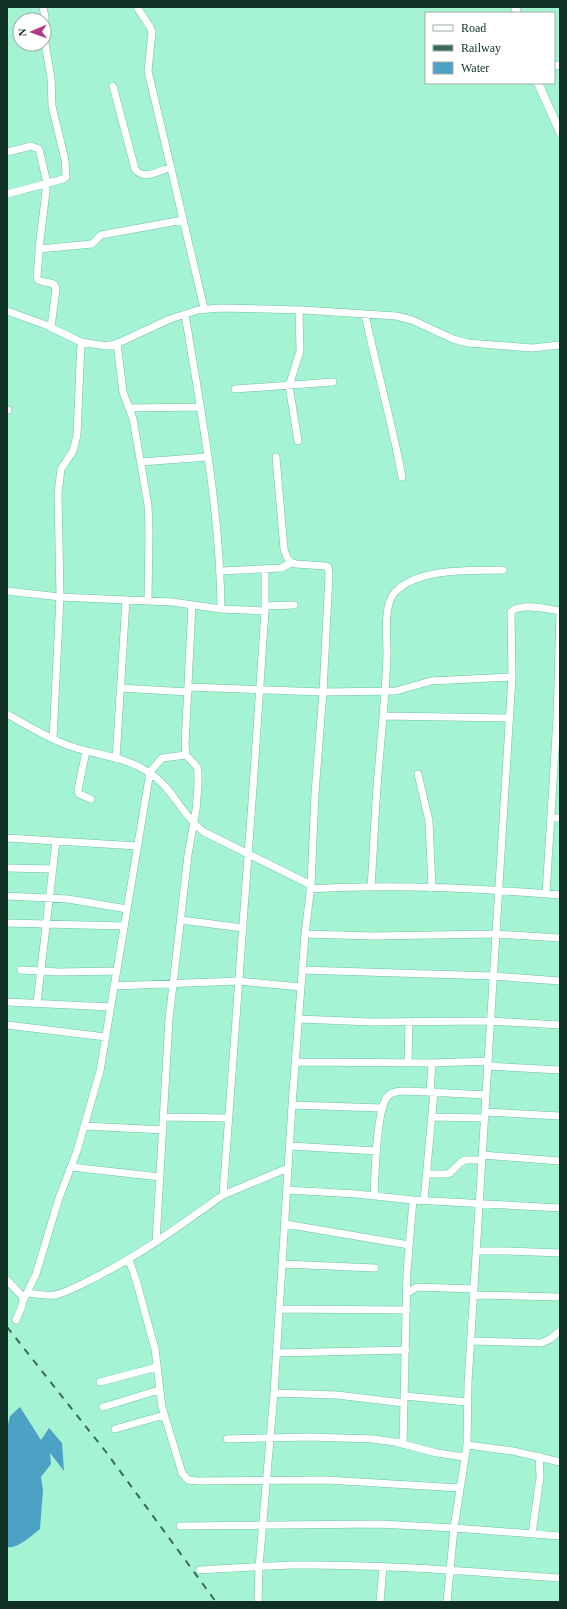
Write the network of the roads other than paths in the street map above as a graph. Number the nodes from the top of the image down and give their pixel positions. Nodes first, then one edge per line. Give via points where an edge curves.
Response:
1 (43, 7) edge
2 (137, 7) edge
3 (538, 84) edge
4 (113, 86) dead end
5 (560, 132) edge
6 (7, 152) edge
7 (171, 167) junction
8 (47, 183) junction
9 (7, 194) edge
10 (183, 220) junction
11 (39, 249) junction
12 (204, 308) junction
13 (299, 310) junction
14 (7, 311) edge
15 (185, 314) junction
16 (365, 314) junction
17 (51, 327) junction
18 (81, 342) junction
19 (118, 343) junction
20 (560, 345) edge
21 (333, 382) dead end
22 (289, 386) junction
23 (235, 389) dead end
24 (200, 407) junction
25 (130, 408) junction
26 (298, 441) dead end
27 (207, 457) junction
28 (276, 457) dead end
29 (141, 462) junction
30 (402, 477) dead end
31 (292, 563) junction
32 (265, 569) junction
33 (503, 570) dead end
34 (221, 571) junction
35 (7, 591) edge
36 (60, 597) junction
37 (126, 600) junction
38 (148, 601) junction
39 (192, 605) junction
40 (294, 605) dead end
41 (264, 608) junction
42 (222, 609) junction
43 (560, 612) edge
44 (512, 677) junction
45 (120, 688) junction
46 (188, 689) junction
47 (260, 690) junction
48 (323, 692) junction
49 (385, 692) junction
50 (7, 714) edge
51 (384, 716) junction
52 (509, 718) junction
53 (53, 739) junction
54 (86, 751) junction
55 (186, 754) junction
56 (116, 759) junction
57 (150, 772) junction
58 (418, 774) dead end
59 (91, 800) dead end
60 (551, 818) junction
61 (560, 818) edge
62 (194, 825) junction
63 (7, 838) edge
64 (56, 841) junction
65 (137, 846) junction
66 (248, 853) junction
67 (7, 868) edge
68 (52, 869) junction
69 (310, 887) junction
70 (371, 887) junction
71 (432, 888) junction
72 (498, 890) junction
73 (546, 894) junction
74 (560, 895) edge
75 (7, 896) edge
76 (49, 898) junction
77 (127, 909) junction
78 (181, 920) junction
79 (7, 923) edge
80 (47, 924) junction
81 (124, 926) junction
82 (243, 928) junction
83 (305, 934) junction
84 (495, 934) junction
85 (560, 938) edge
86 (21, 970) dead end
87 (302, 970) junction
88 (41, 971) junction
89 (117, 971) junction
90 (493, 976) junction
91 (238, 981) junction
92 (560, 981) edge
93 (173, 985) junction
94 (114, 986) junction
95 (301, 986) junction
96 (7, 1002) edge
97 (37, 1003) junction
98 (111, 1008) junction
99 (299, 1019) junction
100 (410, 1021) junction
101 (489, 1021) junction
102 (7, 1025) edge
103 (560, 1025) edge
104 (106, 1037) junction
105 (296, 1062) junction
106 (408, 1063) junction
107 (432, 1063) junction
108 (488, 1064) junction
109 (560, 1070) edge
110 (432, 1092) junction
111 (486, 1095) junction
112 (292, 1105) junction
113 (383, 1108) junction
114 (485, 1115) junction
115 (560, 1116) edge
116 (164, 1117) junction
117 (432, 1117) junction
118 (228, 1118) junction
119 (86, 1126) junction
120 (163, 1130) junction
121 (290, 1146) junction
122 (377, 1151) junction
123 (482, 1158) junction
124 (560, 1161) edge
125 (71, 1167) junction
126 (288, 1168) junction
127 (426, 1174) junction
128 (160, 1177) junction
129 (287, 1190) junction
130 (222, 1194) junction
131 (374, 1196) junction
132 (413, 1200) junction
133 (424, 1200) junction
134 (479, 1202) junction
135 (560, 1208) edge
136 (285, 1224) junction
137 (156, 1242) junction
138 (409, 1245) junction
139 (476, 1251) junction
140 (560, 1253) edge
141 (128, 1260) junction
142 (283, 1264) junction
143 (375, 1268) dead end
144 (7, 1280) edge
145 (473, 1292) junction
146 (27, 1293) junction
147 (407, 1293) junction
148 (560, 1297) edge
149 (23, 1301) junction
150 (280, 1309) junction
151 (407, 1310) junction
152 (16, 1320) dead end
153 (560, 1331) edge
154 (471, 1340) junction
155 (406, 1350) junction
156 (277, 1353) junction
157 (157, 1367) junction
158 (100, 1382) dead end
159 (159, 1390) junction
160 (274, 1393) junction
161 (404, 1399) junction
162 (467, 1402) junction
163 (103, 1407) dead end
164 (164, 1415) junction
165 (115, 1429) dead end
166 (270, 1438) junction
167 (227, 1439) dead end
168 (403, 1444) junction
169 (466, 1445) junction
170 (539, 1456) junction
171 (464, 1457) junction
172 (560, 1462) edge
173 (266, 1480) junction
174 (459, 1488) junction
175 (263, 1524) junction
176 (180, 1526) dead end
177 (454, 1528) junction
178 (532, 1534) junction
179 (560, 1536) edge
180 (259, 1567) junction
181 (383, 1568) junction
182 (200, 1570) dead end
183 (450, 1571) junction
184 (560, 1578) edge
185 (258, 1602) edge
186 (380, 1602) edge
187 (447, 1602) edge

1 - 8 street via 52,106 65,160 66,177 64,180
2 - 7 street via 152,32 148,71
3 - 5 street
4 - 7 street via 138,174 143,175
6 - 8 street via 31,146 40,149
7 - 10 street
8 - 9 street
8 - 11 street
10 - 11 street via 101,235 92,244
10 - 12 street
11 - 17 street via 38,280 53,284 56,289
12 - 13 street
12 - 15 street
13 - 16 street
13 - 22 street via 300,351
14 - 17 street
15 - 19 street
15 - 24 street
16 - 20 street via 403,317 468,343 532,348
16 - 30 street
17 - 18 street
18 - 19 street via 106,346
18 - 36 street via 76,440 61,469 58,493
19 - 25 street via 123,392
21 - 22 street
22 - 23 street
22 - 26 street
24 - 25 street
24 - 27 street
25 - 29 street
27 - 29 street
27 - 34 street via 212,479
28 - 31 street via 284,549 287,559
29 - 38 street via 148,505
31 - 32 street via 284,567
31 - 48 street via 325,566 329,570
32 - 34 street
32 - 41 street
33 - 49 street via 431,575 402,585 394,592 388,606
34 - 42 street
35 - 36 street
36 - 37 street
36 - 53 street
37 - 38 street
37 - 45 street
38 - 39 street
39 - 42 street
39 - 46 street
40 - 41 street
41 - 42 street
41 - 47 street
43 - 44 street via 543,607 512,611
43 - 60 street
44 - 49 street via 431,681 402,691
44 - 52 street
45 - 46 street
45 - 56 street
46 - 47 street
46 - 55 street
47 - 48 street
47 - 66 street
48 - 49 street
48 - 69 street
49 - 51 street
50 - 53 street
51 - 52 street
51 - 70 street
52 - 72 street
53 - 54 street
54 - 56 street
54 - 59 street via 78,790 79,794
55 - 57 street via 162,758
55 - 62 street via 198,772
56 - 57 street
57 - 62 street
57 - 65 street
58 - 71 street via 430,834
60 - 61 street
60 - 73 street
62 - 66 street via 216,839
62 - 78 street
63 - 64 street
64 - 65 street
64 - 68 street
65 - 77 street
66 - 69 street
66 - 82 street
67 - 68 street
68 - 76 street
69 - 70 street
69 - 83 street
70 - 71 street
71 - 72 street
72 - 73 street
72 - 84 street
73 - 74 street
75 - 76 street
76 - 77 street via 85,901
76 - 80 street
77 - 81 street
78 - 82 street
78 - 93 street
79 - 80 street
80 - 81 street
80 - 88 street
81 - 89 street
82 - 91 street
83 - 84 street
83 - 87 street
84 - 85 street
84 - 90 street
86 - 88 street
87 - 90 street
87 - 95 street
88 - 89 street
88 - 97 street
89 - 94 street
90 - 92 street
90 - 101 street
91 - 93 street
91 - 95 street
91 - 118 street
93 - 94 street
93 - 116 street
94 - 98 street
95 - 99 street
96 - 97 street
97 - 98 street
98 - 104 street
99 - 100 street
99 - 105 street
100 - 101 street
100 - 106 street
101 - 103 street
101 - 108 street
102 - 104 street
104 - 119 street
105 - 106 street
105 - 112 street
106 - 107 street
107 - 108 street
107 - 110 street
108 - 109 street
108 - 111 street
110 - 111 street
110 - 113 street via 397,1091 388,1097
110 - 117 street
111 - 114 street
112 - 113 street
112 - 121 street
113 - 122 street
114 - 115 street
114 - 117 street
114 - 123 street
116 - 118 street
116 - 120 street
117 - 127 street
118 - 130 street
119 - 120 street
119 - 125 street
120 - 128 street
121 - 122 street
121 - 126 street
122 - 131 street
123 - 124 street
123 - 127 street via 465,1160 450,1173
123 - 134 street
125 - 128 street
125 - 146 street via 36,1274
126 - 129 street
126 - 130 street
127 - 133 street
128 - 137 street
129 - 131 street
129 - 136 street
130 - 137 street
131 - 132 street
132 - 133 street
132 - 138 street
133 - 134 street
134 - 135 street
134 - 139 street
136 - 138 street
136 - 142 street
137 - 141 street
138 - 147 street
139 - 140 street
139 - 145 street
141 - 146 street via 61,1293
141 - 157 street via 155,1349
142 - 143 street
142 - 150 street
144 - 149 street via 20,1293
145 - 147 street via 417,1287
145 - 148 street
145 - 154 street
146 - 149 street
147 - 151 street
149 - 152 street
150 - 151 street
150 - 156 street
151 - 155 street
153 - 154 street via 541,1343
154 - 162 street
155 - 156 street
155 - 161 street
156 - 160 street
157 - 158 street
157 - 159 street
159 - 163 street
159 - 164 street
160 - 161 street
160 - 166 street
161 - 162 street
161 - 168 street
162 - 169 street
164 - 165 street
164 - 173 street via 182,1473 188,1480
166 - 167 street
166 - 168 street via 373,1439
166 - 173 street
168 - 171 street
169 - 170 street
169 - 171 street
170 - 172 street
170 - 178 street via 540,1478
171 - 174 street
173 - 174 street via 327,1480
173 - 175 street
174 - 177 street
175 - 176 street
175 - 177 street via 379,1524
175 - 180 street
177 - 178 street
177 - 183 street
178 - 179 street
180 - 181 street via 294,1565
180 - 182 street
180 - 185 street
181 - 183 street
181 - 186 street
183 - 184 street
183 - 187 street

